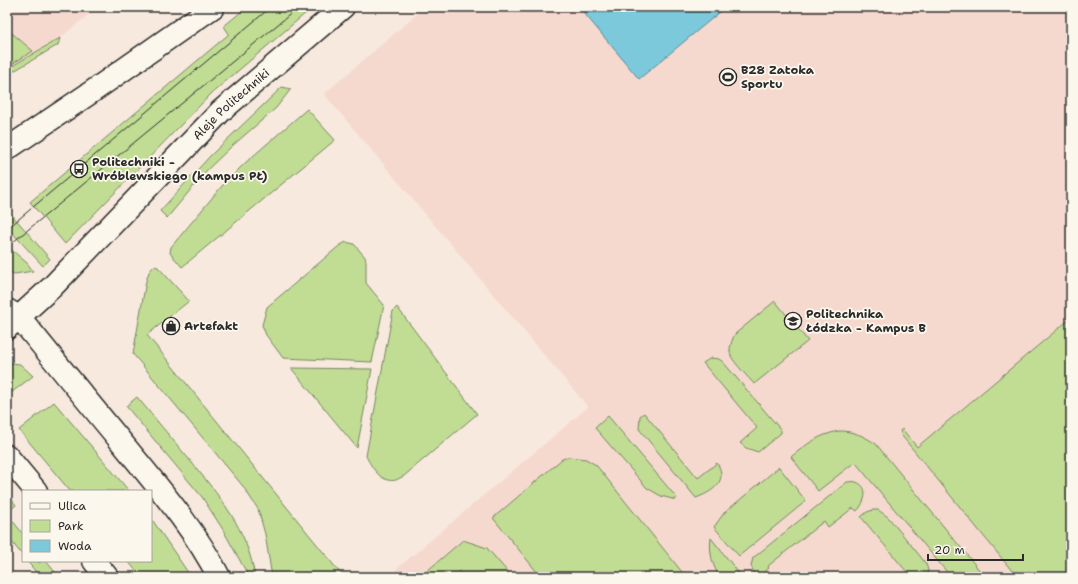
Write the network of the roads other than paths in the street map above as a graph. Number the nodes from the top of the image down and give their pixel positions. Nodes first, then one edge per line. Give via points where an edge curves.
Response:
1 (213, 7) edge
2 (343, 7) edge
3 (7, 149) edge
4 (11, 319) edge
5 (7, 456) edge
6 (35, 490) edge
7 (95, 562) edge
8 (108, 577) edge
9 (219, 577) edge

1 - 3 main road
2 - 4 main road, Aleje Politechniki via 221,111 53,286
4 - 9 main road via 164,495 192,532
5 - 6 main road
7 - 8 main road

